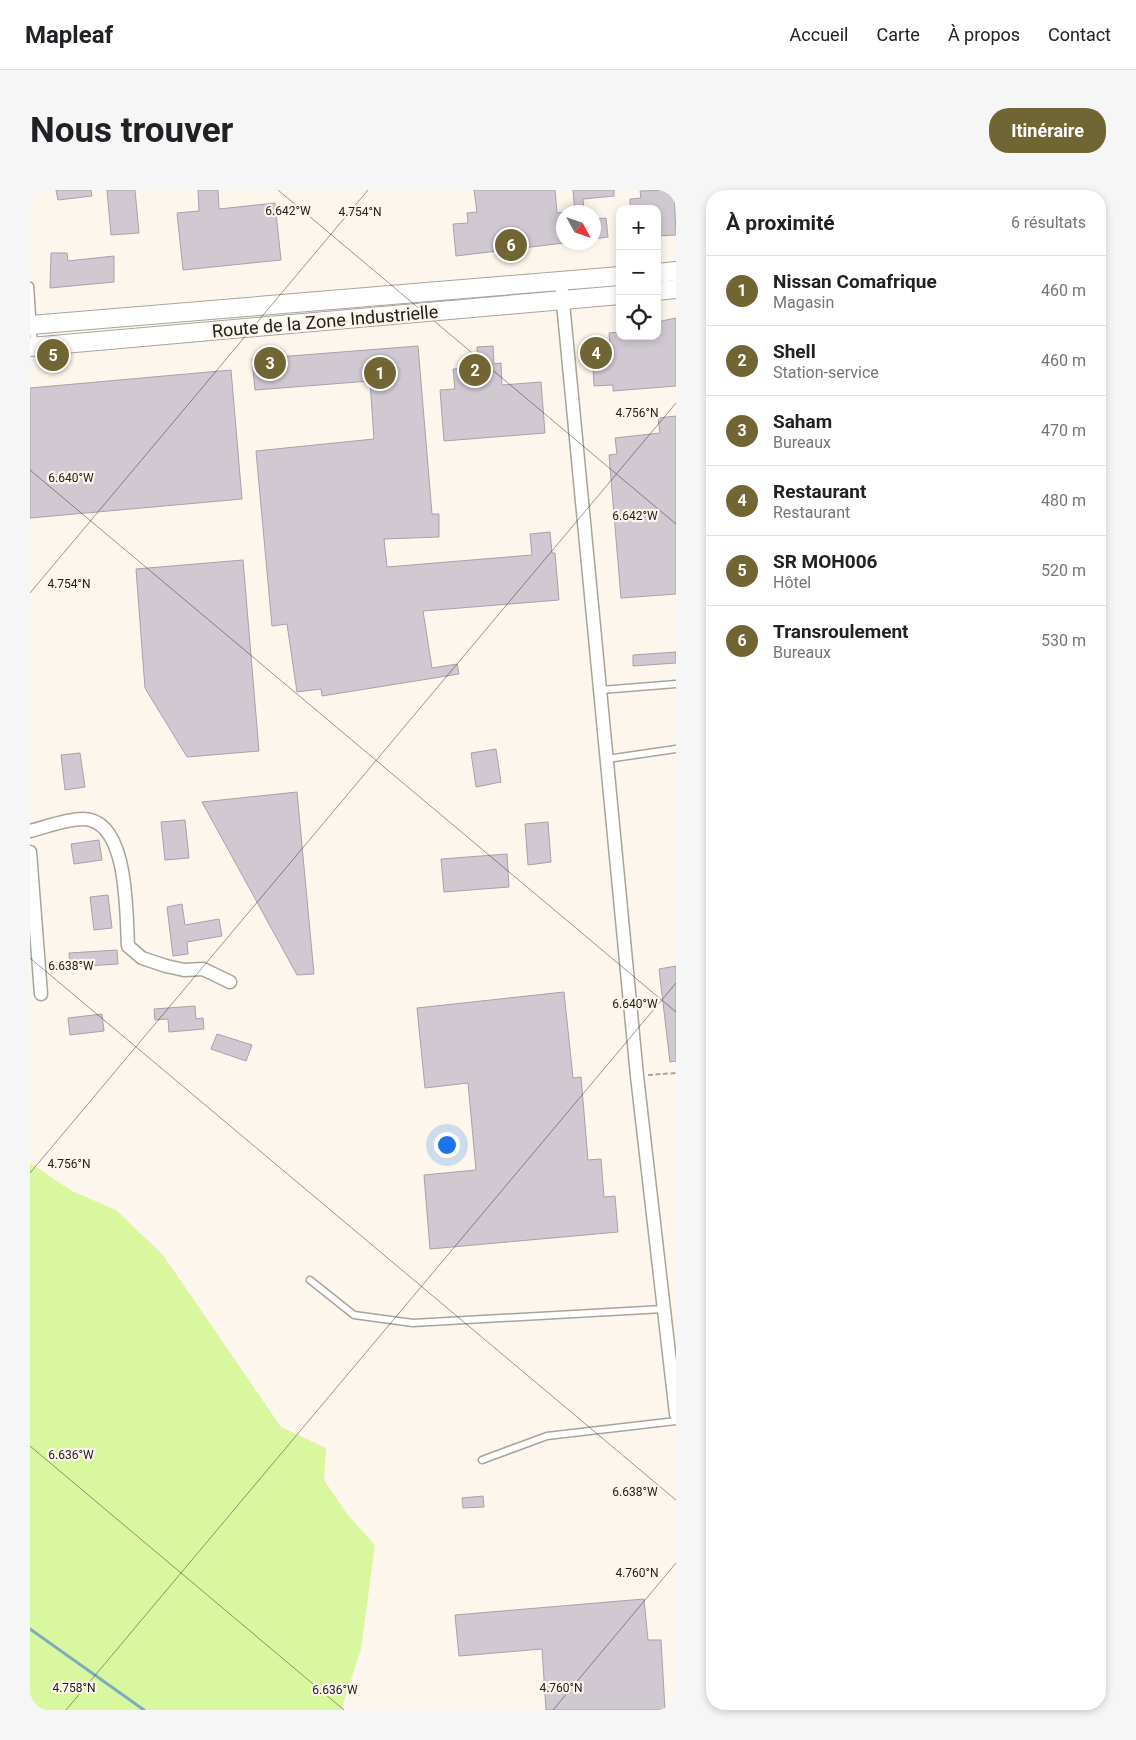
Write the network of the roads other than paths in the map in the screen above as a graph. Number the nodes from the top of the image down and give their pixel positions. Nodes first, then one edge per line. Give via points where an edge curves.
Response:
1 (676, 271) edge
2 (661, 273) edge
3 (616, 276) edge
4 (561, 282) junction
5 (30, 286) edge
6 (676, 289) edge
7 (661, 291) edge
8 (616, 295) edge
9 (563, 301) junction
10 (31, 325) edge
11 (32, 347) edge
12 (676, 684) edge
13 (601, 690) junction
14 (676, 749) edge
15 (607, 759) junction
16 (30, 831) edge
17 (30, 852) edge
18 (230, 982) dead end
19 (41, 994) dead end
20 (310, 1280) dead end
21 (663, 1309) junction
22 (676, 1406) edge
23 (676, 1421) edge
24 (482, 1460) dead end

1 - 2 main road
3 - 4 main road, Route de la Zone Industrielle
4 - 9 street
4 - 10 main road, Route de la Zone Industrielle
5 - 10 lane
6 - 7 main road
8 - 9 main road, Route de la Zone Industrielle
9 - 11 main road, Route de la Zone Industrielle
9 - 13 street
10 - 11 lane
12 - 13 lane
13 - 15 street
14 - 15 lane
15 - 21 street
16 - 18 street via 83,819 101,824 119,851 128,946 142,958 184,970 203,969
17 - 19 street
20 - 21 lane via 354,1315 413,1323
21 - 22 street
23 - 24 lane via 547,1436

